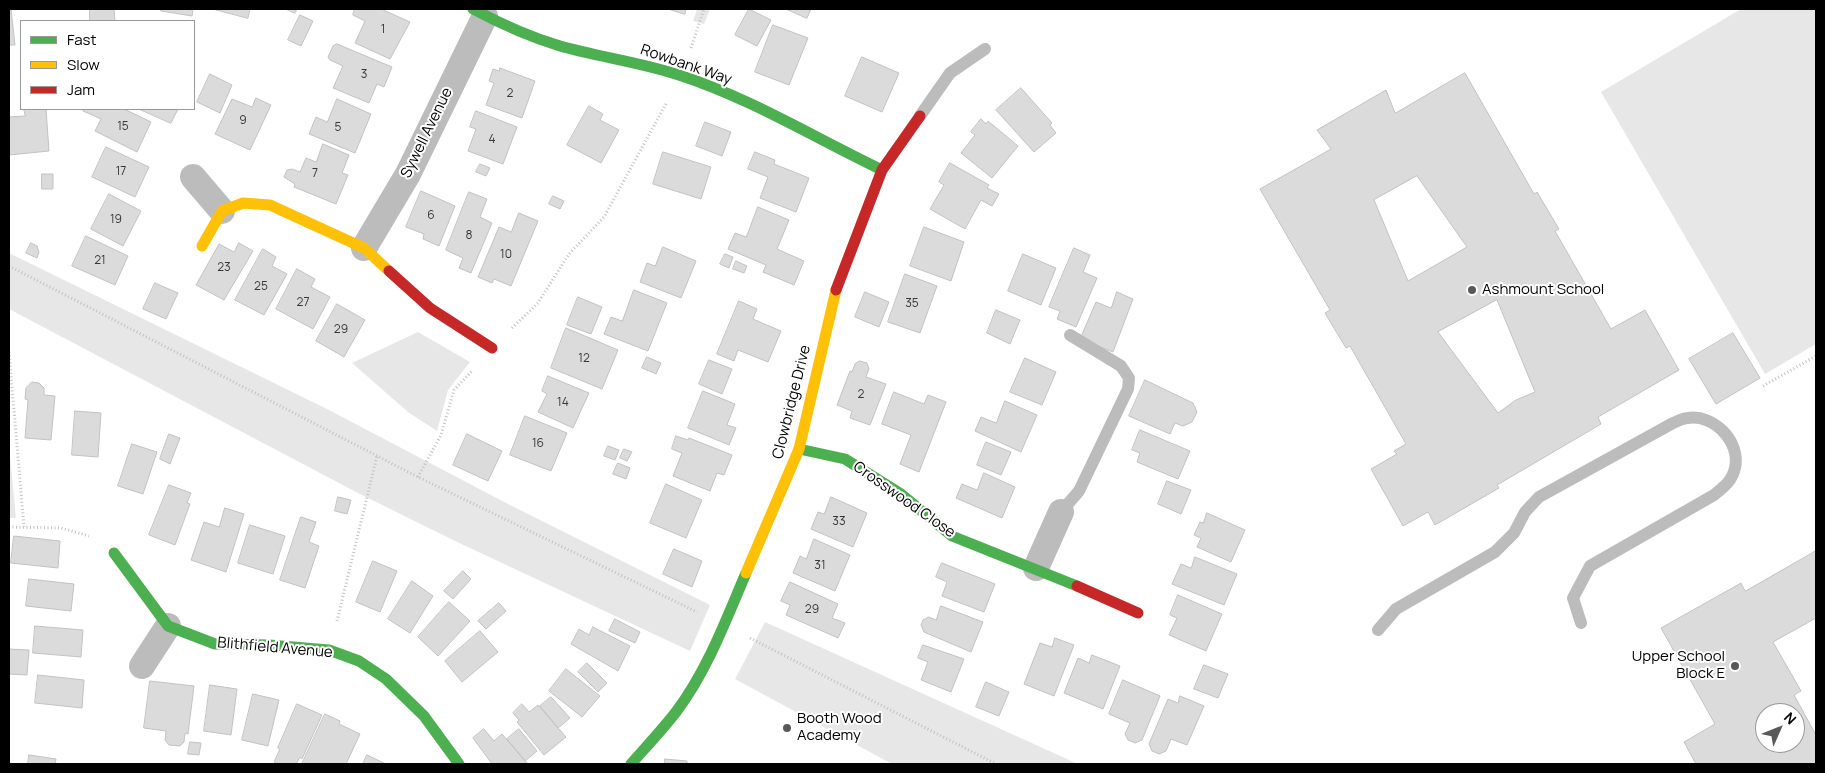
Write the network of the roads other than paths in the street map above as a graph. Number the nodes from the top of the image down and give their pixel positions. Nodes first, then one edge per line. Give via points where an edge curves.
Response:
1 (479, 12) edge
2 (984, 49) dead end
3 (920, 116) joint
4 (882, 170) junction
5 (193, 177) dead end
6 (222, 211) junction
7 (202, 246) dead end
8 (364, 248) junction
9 (1070, 335) dead end
10 (492, 348) road end
11 (799, 449) junction
12 (1061, 512) joint
13 (114, 553) road end
14 (1036, 568) junction
15 (1138, 613) dead end
16 (1581, 623) dead end
17 (168, 626) junction
18 (1378, 630) dead end
19 (142, 666) dead end
20 (459, 764) edge
21 (631, 764) edge

1 - 4 street, Rowbank Way via 559,46 639,63 681,76 734,98
1 - 8 street, Sywell Avenue via 408,174
2 - 3 lane via 950,73
3 - 4 street, Clowbridge Drive
4 - 11 street, Clowbridge Drive via 832,300
5 - 6 street
6 - 7 street
6 - 8 street via 243,202 270,205
8 - 10 street via 430,308
9 - 12 lane via 1121,366 1129,378 1128,390 1079,491
11 - 14 street, Crosswood Close via 845,458 901,494 952,536
11 - 21 street, Clowbridge Drive via 724,625 697,679 676,712
12 - 14 street
13 - 17 street
14 - 15 street, Crosswood Close
16 - 18 lane via 1573,598 1590,566 1728,484 1735,467 1735,447 1722,430 1708,420 1689,417 1673,422 1540,497 1525,512 1514,533 1495,552 1396,609
17 - 19 street
17 - 20 street, Blithfield Avenue via 215,644 269,644 329,650 359,660 386,679 424,716

